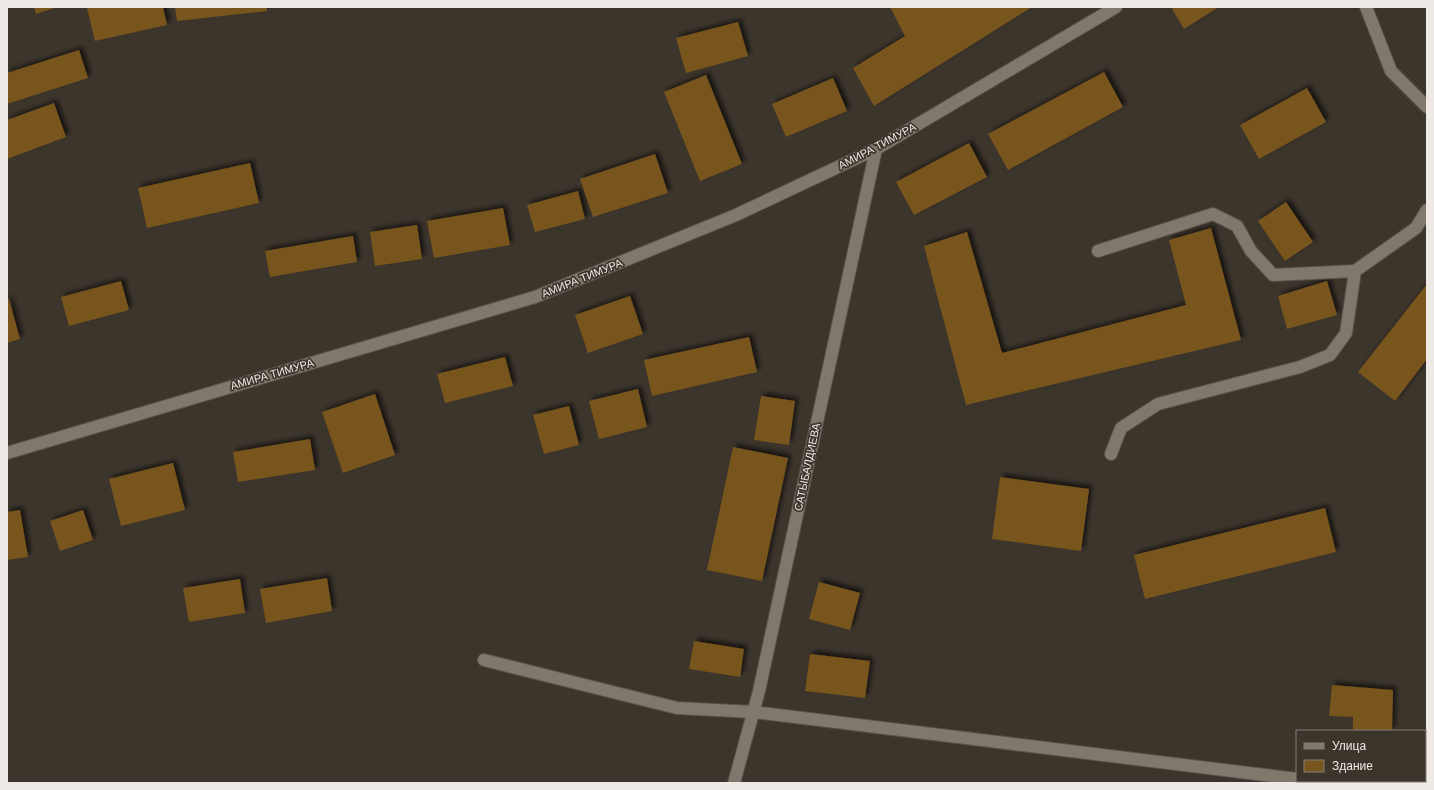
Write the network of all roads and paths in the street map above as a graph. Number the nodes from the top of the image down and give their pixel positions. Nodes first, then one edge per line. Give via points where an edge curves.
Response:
1 (1116, 7) edge
2 (1366, 7) edge
3 (1427, 107) edge
4 (876, 149) junction
5 (1427, 210) edge
6 (1098, 251) dead end
7 (1355, 271) junction
8 (7, 453) edge
9 (1111, 454) dead end
10 (484, 660) dead end
11 (754, 712) junction
12 (1296, 779) edge
13 (734, 783) edge

1 - 4 street, АМИРА ТИМУРА
2 - 3 street via 1392,71
4 - 8 street, АМИРА ТИМУРА via 736,215 535,297
4 - 11 street, САТЫБАЛДИЕВА
5 - 7 street via 1416,228
6 - 7 street via 1213,214 1238,226 1251,251 1273,274
7 - 9 street via 1346,333 1330,355 1300,367 1158,404 1120,428
10 - 11 street via 677,708
11 - 12 street
11 - 13 street, САТЫБАЛДИЕВА

